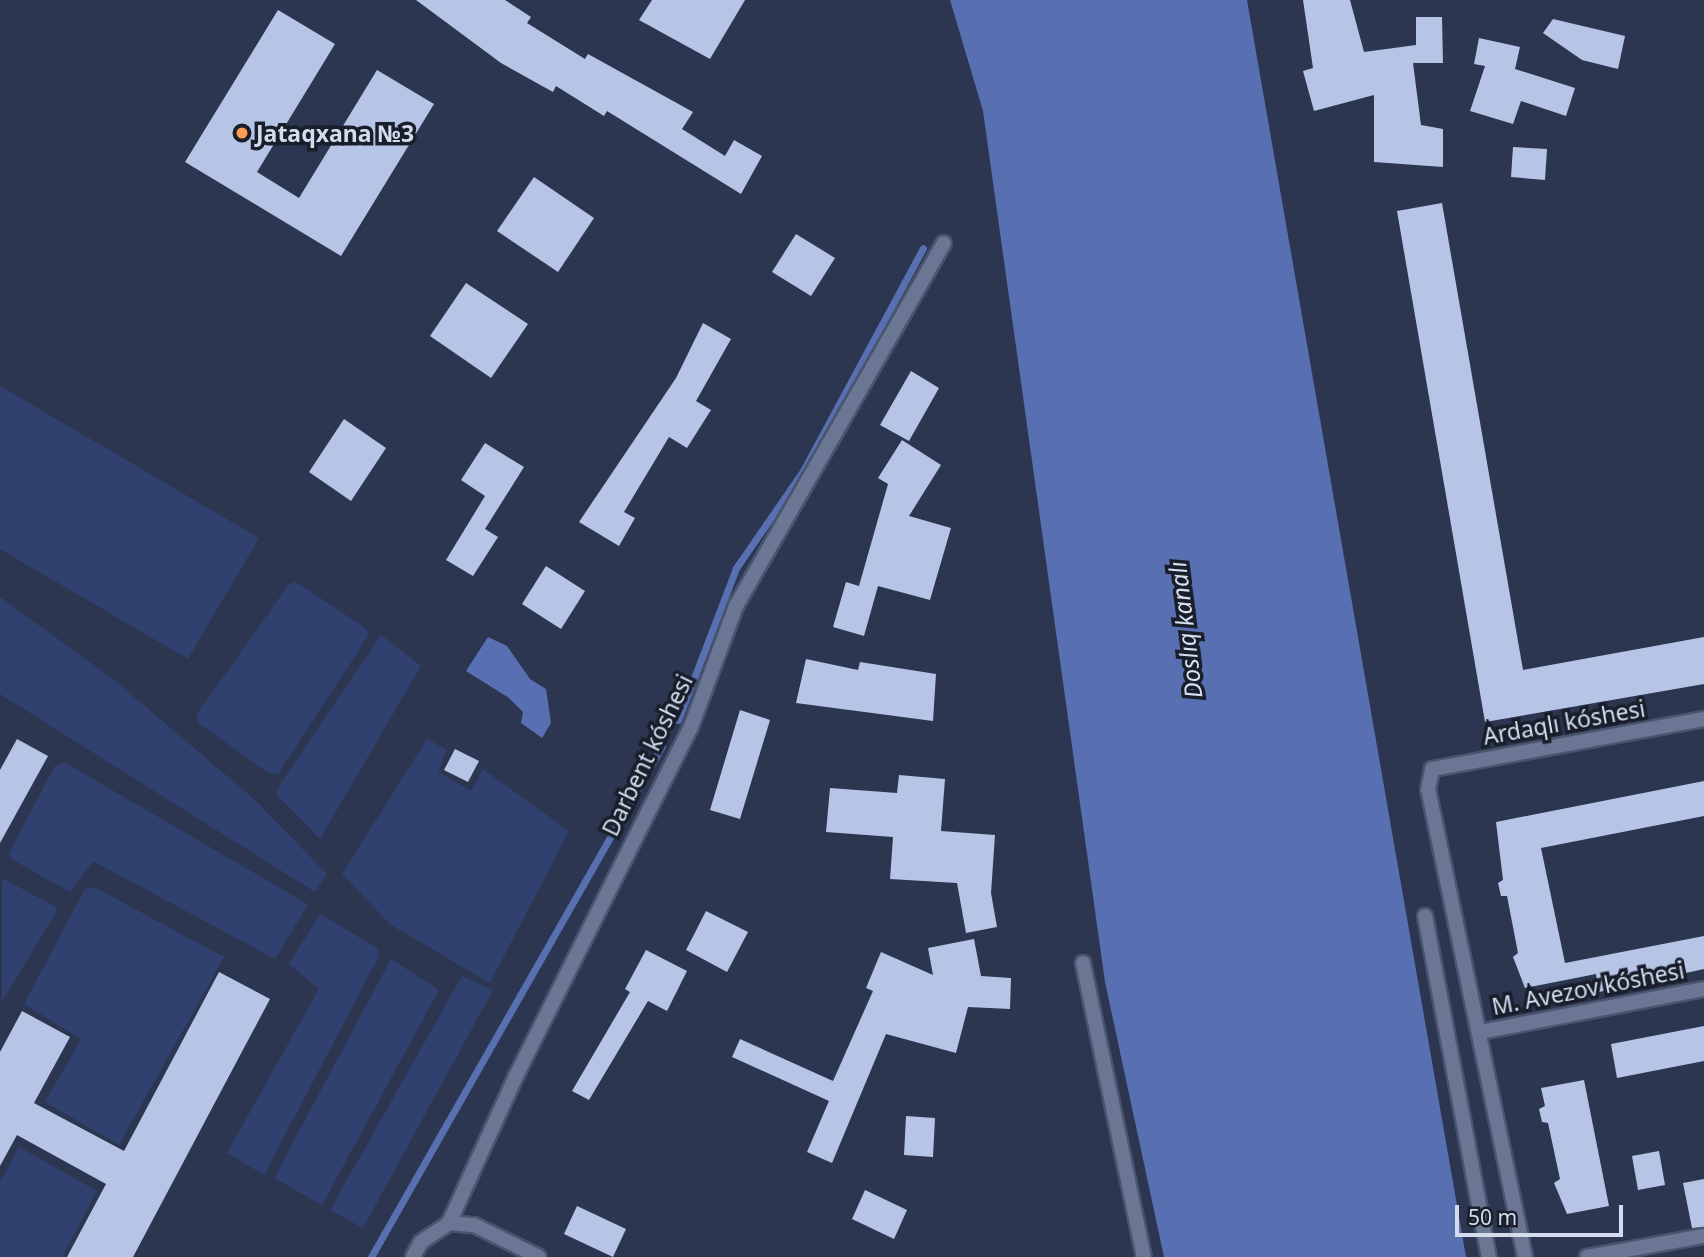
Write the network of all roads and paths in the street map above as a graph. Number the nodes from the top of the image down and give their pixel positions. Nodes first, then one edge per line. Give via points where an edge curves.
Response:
1 (944, 243) dead end
2 (1704, 719) edge
3 (1425, 916) dead end
4 (1083, 963) dead end
5 (1704, 989) edge
6 (1480, 1032) junction
7 (449, 1223) junction
8 (1704, 1237) edge
9 (413, 1257) edge
10 (539, 1257) edge
11 (1144, 1257) edge
12 (1489, 1257) edge
13 (1525, 1257) edge
14 (1587, 1257) edge

1 - 7 street, Darbent kóshesi via 736,606 691,727 516,1076
2 - 6 street, Ardaqlı kóshesi via 1432,769 1428,790
3 - 12 street
4 - 11 street
5 - 6 street, M. Avezov kóshesi
6 - 13 street
7 - 9 street via 421,1242
7 - 10 street via 474,1225
8 - 14 street

